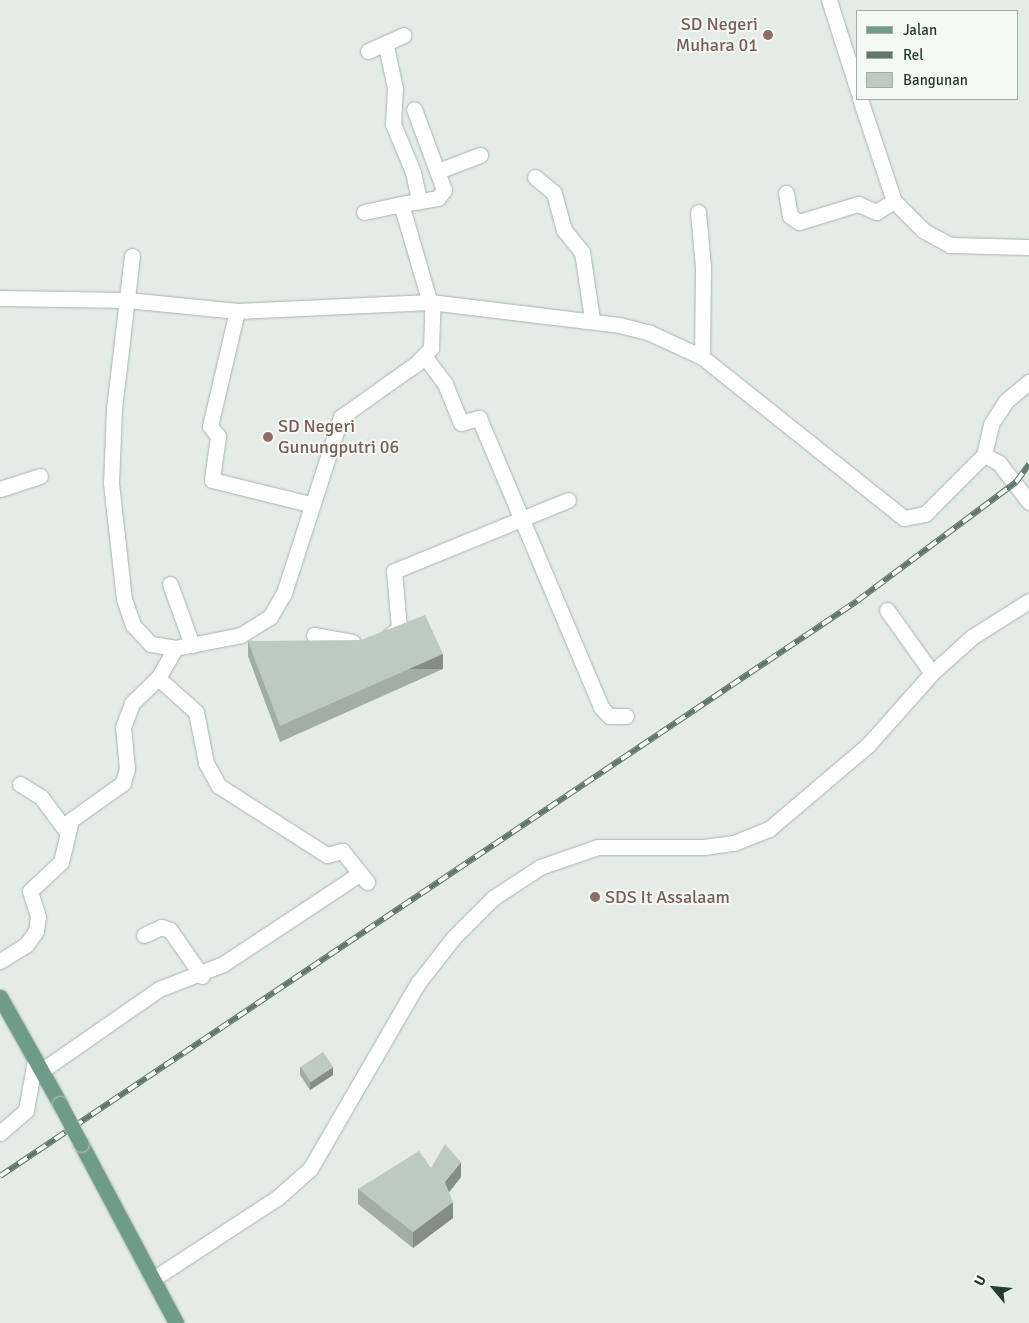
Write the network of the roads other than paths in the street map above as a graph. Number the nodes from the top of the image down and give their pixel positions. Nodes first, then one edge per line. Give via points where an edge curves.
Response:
1 (827, 1) edge
2 (404, 35) dead end
3 (386, 46) junction
4 (368, 51) dead end
5 (856, 85) edge
6 (860, 100) edge
7 (414, 109) dead end
8 (480, 155) dead end
9 (438, 171) junction
10 (535, 177) dead end
11 (786, 193) dead end
12 (418, 201) junction
13 (894, 201) junction
14 (401, 204) junction
15 (364, 212) dead end
16 (698, 212) dead end
17 (1029, 248) edge
18 (132, 256) dead end
19 (0, 298) edge
20 (128, 300) junction
21 (430, 302) junction
22 (237, 310) junction
23 (592, 319) junction
24 (425, 357) junction
25 (702, 357) junction
26 (1029, 382) edge
27 (984, 455) junction
28 (40, 476) dead end
29 (0, 489) edge
30 (568, 500) dead end
31 (1029, 502) edge
32 (310, 504) junction
33 (523, 522) junction
34 (170, 584) dead end
35 (1029, 601) edge
36 (887, 610) dead end
37 (314, 635) dead end
38 (192, 645) junction
39 (175, 648) junction
40 (932, 672) junction
41 (158, 678) junction
42 (626, 716) dead end
43 (20, 784) dead end
44 (68, 832) junction
45 (144, 934) dead end
46 (0, 961) edge
47 (202, 976) junction
48 (0, 997) edge
49 (38, 1065) junction
50 (0, 1134) edge
51 (153, 1280) junction
52 (176, 1323) edge

1 - 5 street
2 - 3 street
3 - 4 street
3 - 12 street via 395,88 394,127 413,172
6 - 13 street
7 - 9 street
8 - 9 street
9 - 12 street via 444,194
10 - 23 street via 554,193 564,230 582,252
11 - 13 street via 790,216 799,222 858,204 876,212
12 - 14 street
13 - 17 street via 924,231 950,245
14 - 15 street
14 - 21 street
16 - 25 street via 703,267
18 - 20 street
19 - 20 street
20 - 22 street
20 - 39 street via 110,459 124,599 142,637 151,644
21 - 22 street
21 - 23 street
21 - 24 street via 434,341
22 - 32 street via 210,426 218,436 212,480
23 - 25 street via 650,333
24 - 32 street via 340,417
24 - 33 street via 445,384 461,423 479,418
25 - 27 street via 904,518 924,514
26 - 27 street via 1006,401 991,424
27 - 31 street via 1000,462
28 - 29 street
30 - 33 street
32 - 38 street via 284,593 270,617 252,632
33 - 37 street via 394,571 399,628 393,637 343,642
33 - 42 street via 601,707 609,716
34 - 38 street
35 - 40 street via 972,637
36 - 40 street
38 - 39 street
39 - 41 street
40 - 51 street via 868,745 769,829 734,843 704,847 598,847 540,867 494,898 454,937 418,983 329,1143 310,1168 277,1198
41 - 44 street via 136,699 124,720 127,768 123,783 72,818
41 - 47 street via 196,712 206,762 218,786 327,855 340,850 363,878
43 - 44 street via 41,798
44 - 46 street via 61,862 30,892 38,916 36,931 26,945
45 - 47 street via 161,927 170,930
47 - 49 street via 159,989
48 - 49 main road
49 - 50 street via 26,1110
49 - 51 main road, bridge
51 - 52 main road

